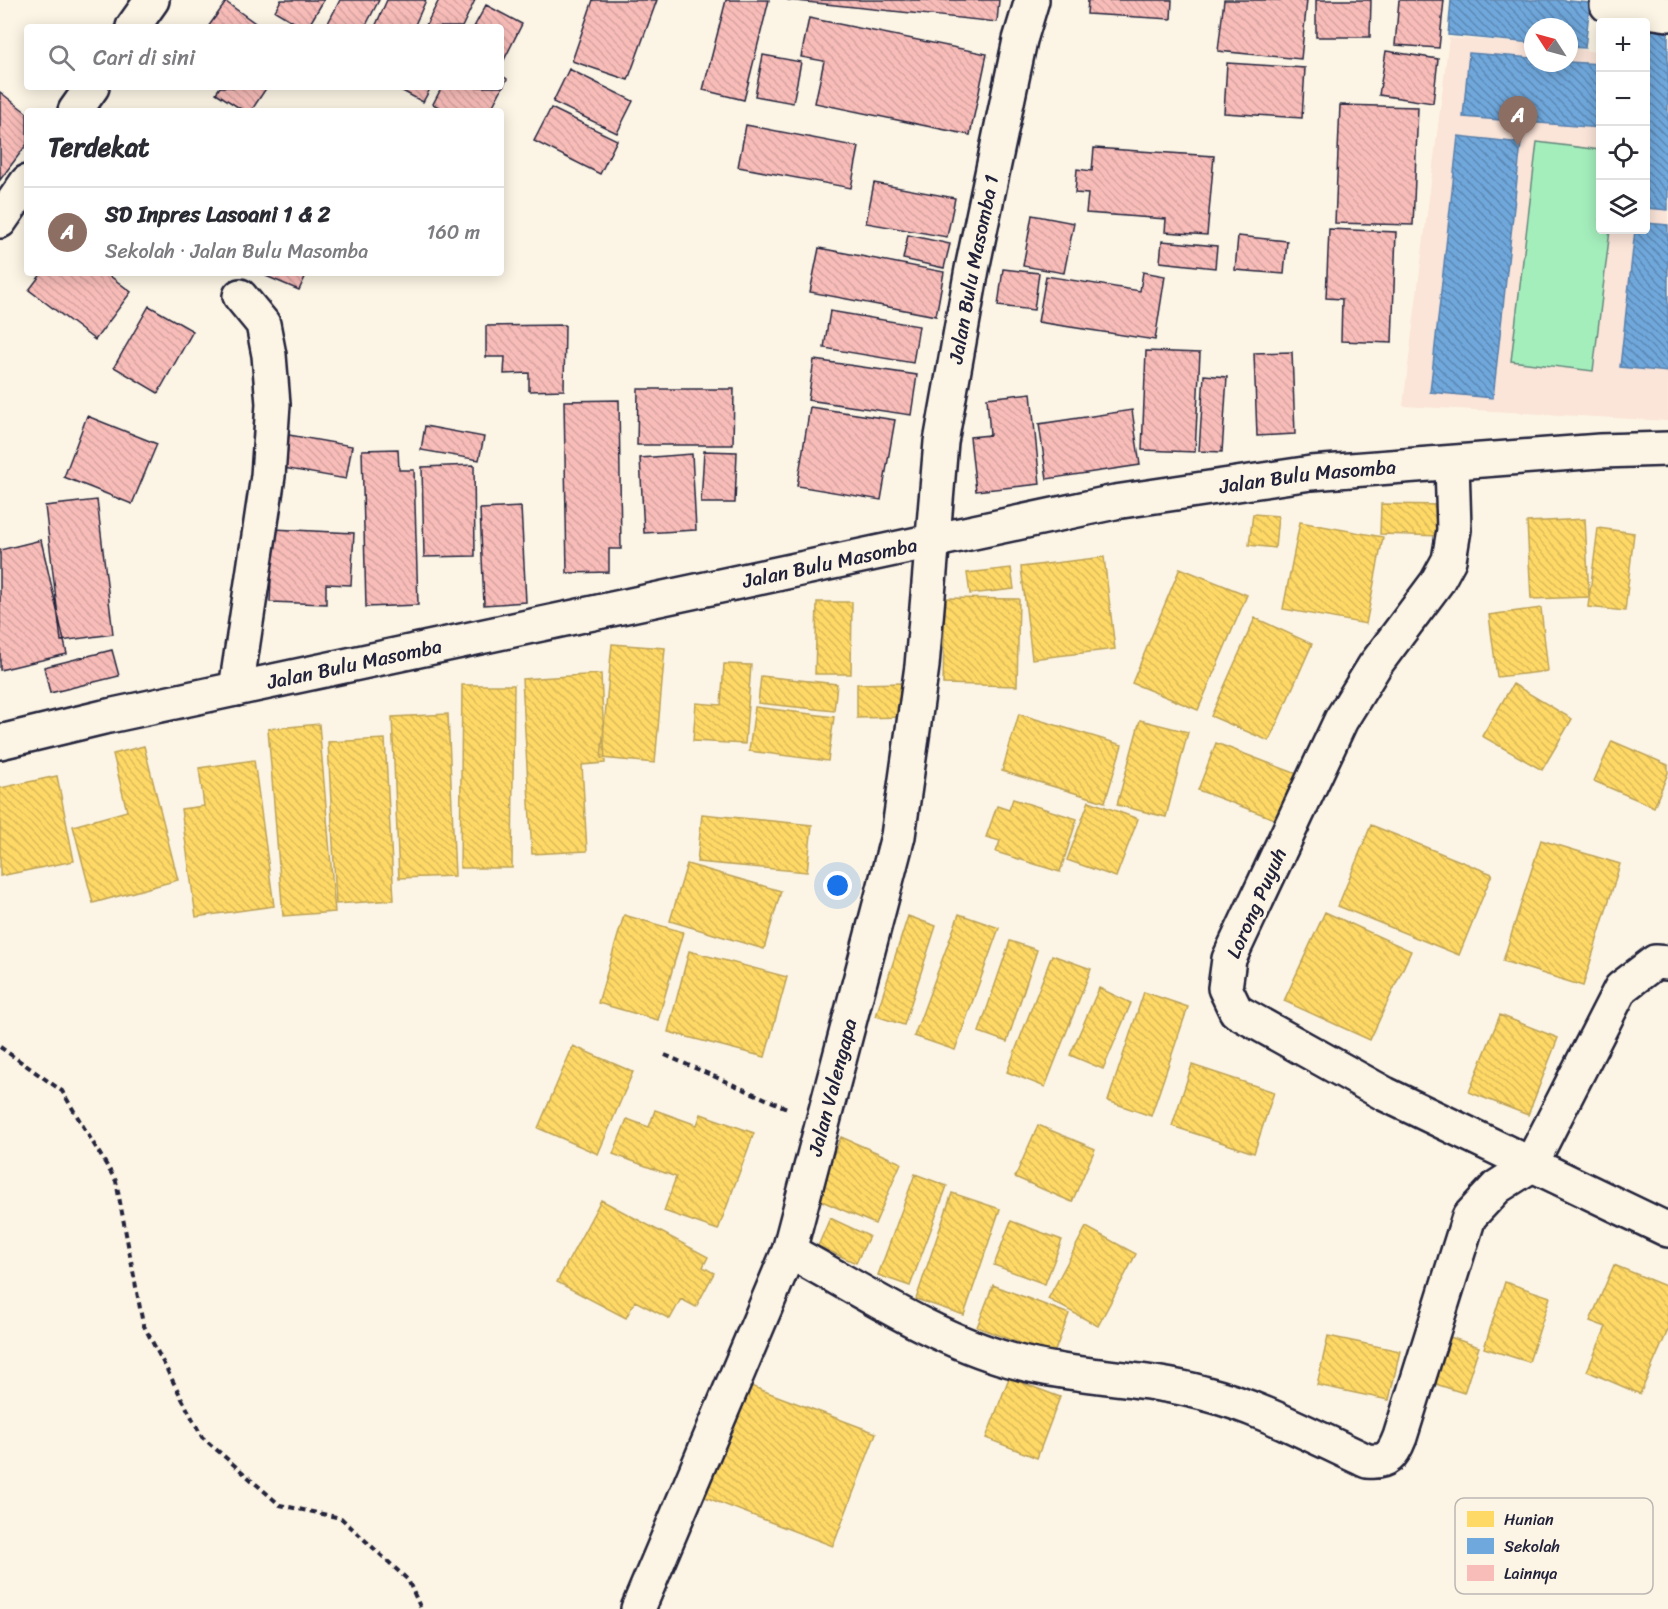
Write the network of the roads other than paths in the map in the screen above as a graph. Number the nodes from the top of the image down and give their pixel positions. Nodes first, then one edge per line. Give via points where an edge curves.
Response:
1 (151, 0) edge
2 (1032, 0) edge
3 (1607, 5) dead end
4 (1668, 14) edge
5 (135, 24) edge
6 (90, 90) edge
7 (77, 108) edge
8 (24, 186) edge
9 (0, 221) edge
10 (240, 296) dead end
11 (1668, 448) edge
12 (1452, 463) junction
13 (933, 540) junction
14 (236, 689) junction
15 (0, 742) edge
16 (1668, 963) edge
17 (1530, 1166) junction
18 (1668, 1230) edge
19 (789, 1251) junction
20 (638, 1609) edge

1 - 5 street
2 - 13 street, Jalan Bulu Masomba 1 via 1020,40 970,281 941,442
3 - 4 street
6 - 7 street
8 - 9 street
10 - 14 street via 263,324 273,404 268,476
11 - 12 street, Jalan Bulu Masomba
12 - 13 street, Jalan Bulu Masomba via 1288,476 1115,502
12 - 17 street, Lorong Puyuh via 1454,530 1449,560 1341,720 1229,959 1225,988 1236,1011 1278,1036
13 - 14 street, Jalan Bulu Masomba
13 - 19 street, Jalan Valengapa via 922,666 898,836
14 - 15 street, Jalan Bulu Masomba
16 - 17 street via 1655,962 1621,988
17 - 18 street, Lorong Puyuh
17 - 19 street via 1497,1187 1469,1217 1400,1437 1392,1455 1380,1462 1367,1461 1234,1402 1203,1393 1157,1383 1084,1376 1009,1360 938,1331
19 - 20 street, Jalan Valengapa

